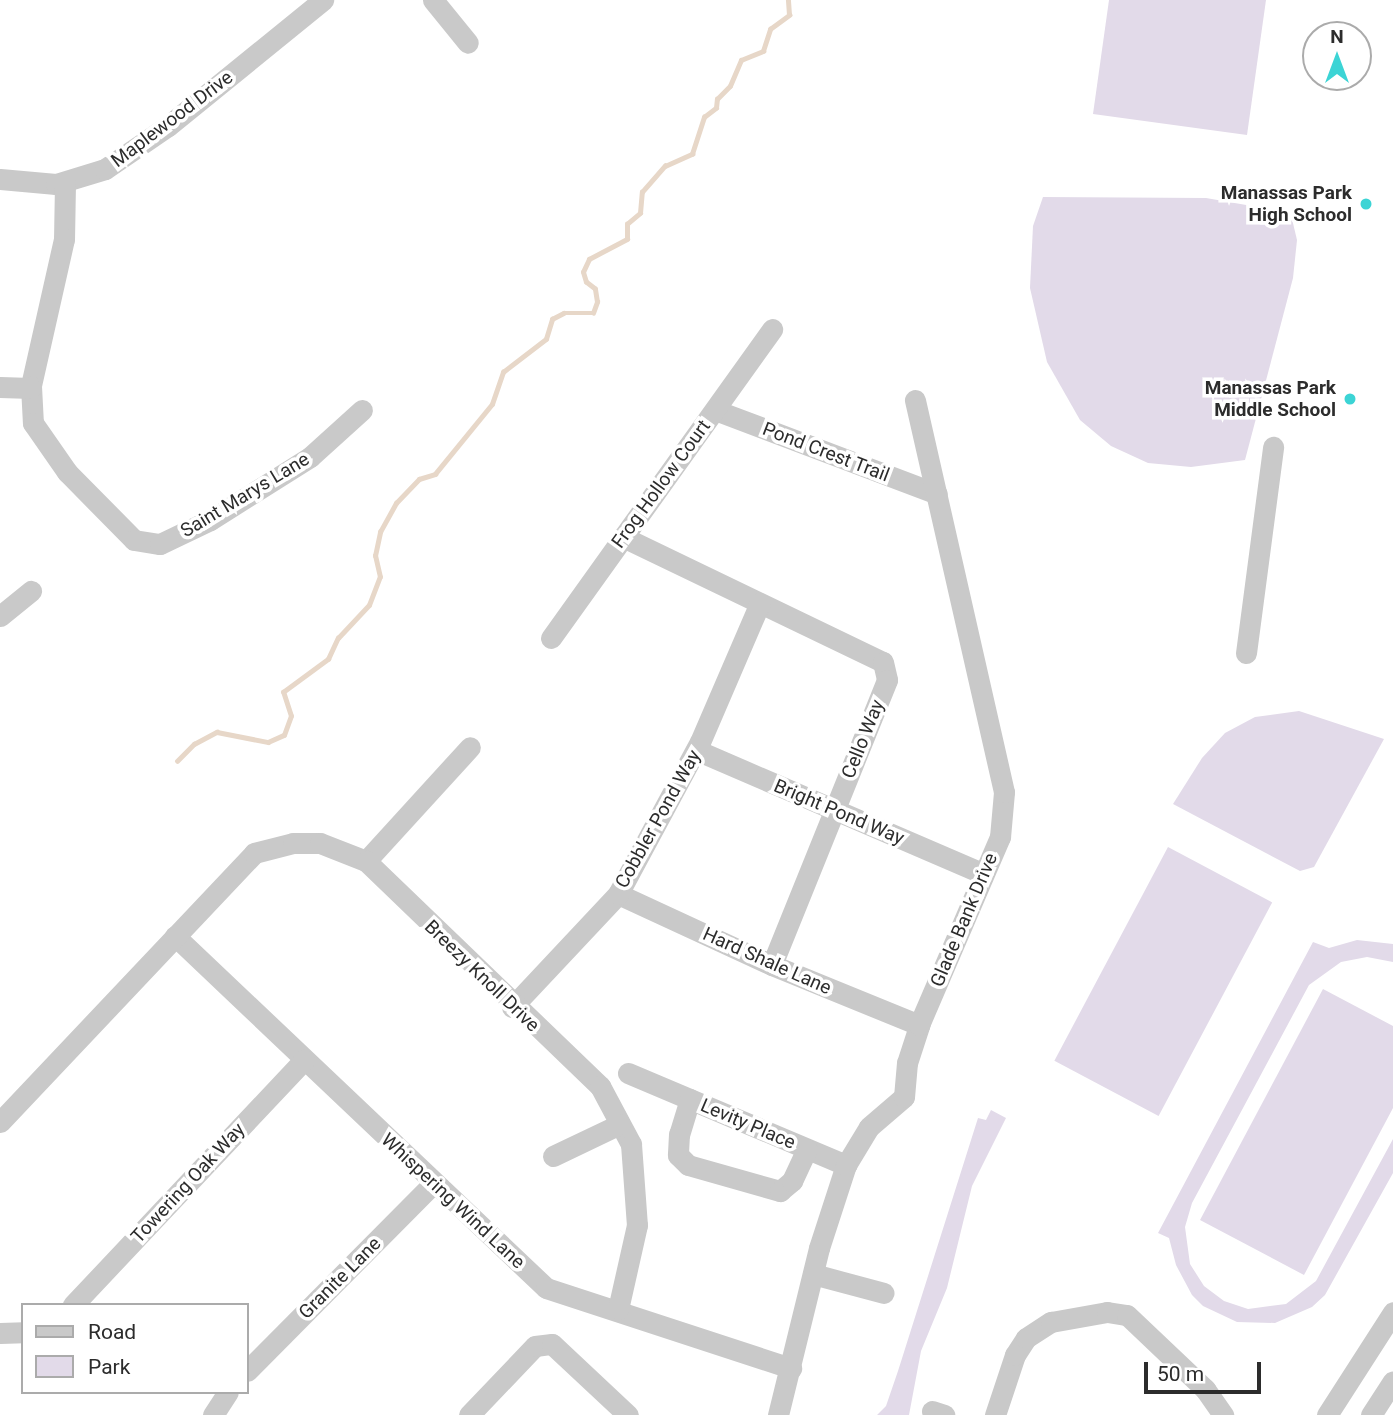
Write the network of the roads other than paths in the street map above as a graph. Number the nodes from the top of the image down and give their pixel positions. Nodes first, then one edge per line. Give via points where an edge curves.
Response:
1 (323, 0) edge
2 (433, 0) edge
3 (468, 43) dead end
4 (0, 179) edge
5 (65, 183) junction
6 (772, 329) dead end
7 (0, 387) edge
8 (31, 388) junction
9 (915, 400) dead end
10 (362, 410) dead end
11 (715, 410) junction
12 (1273, 447) dead end
13 (937, 494) junction
14 (623, 537) junction
15 (31, 591) dead end
16 (760, 603) junction
17 (0, 616) edge
18 (551, 638) dead end
19 (1246, 653) dead end
20 (470, 747) dead end
21 (696, 750) junction
22 (835, 810) junction
23 (366, 861) junction
24 (982, 873) junction
25 (618, 894) junction
26 (175, 936) junction
27 (772, 965) junction
28 (512, 1007) junction
29 (919, 1025) junction
30 (304, 1060) junction
31 (628, 1073) dead end
32 (690, 1099) junction
33 (0, 1122) edge
34 (620, 1124) junction
35 (807, 1149) junction
36 (553, 1156) dead end
37 (846, 1165) junction
38 (433, 1184) junction
39 (813, 1274) junction
40 (884, 1293) dead end
41 (75, 1303) edge
42 (618, 1309) junction
43 (1393, 1312) edge
44 (21, 1332) edge
45 (0, 1333) edge
46 (791, 1368) junction
47 (248, 1370) edge
48 (1393, 1381) edge
49 (227, 1394) edge
50 (213, 1415) edge
51 (469, 1415) edge
52 (628, 1415) edge
53 (778, 1415) edge
54 (995, 1415) edge
55 (1223, 1415) edge
56 (1327, 1415) edge
57 (1371, 1415) edge

1 - 5 street, Maplewood Drive via 167,126 105,169
2 - 3 street
4 - 5 street, Maplewood Drive
5 - 8 street, Saint Marys Lane via 64,239
6 - 11 street, Frog Hollow Court
7 - 8 street
8 - 10 street, Saint Marys Lane via 33,424 49,449 134,540 153,545 211,520 310,457
9 - 13 street, Glade Bank Drive
11 - 13 street, Pond Crest Trail
11 - 14 street, Frog Hollow Court
12 - 19 street
13 - 24 street, Glade Bank Drive via 1004,792 1000,837
14 - 16 street, Cello Way
14 - 18 street, Frog Hollow Court
15 - 17 street
16 - 21 street, Cobbler Pond Way
16 - 22 street, Cello Way via 883,662 887,680
20 - 23 street
21 - 22 street, Bright Pond Way
21 - 25 street, Cobbler Pond Way
22 - 24 street, Bright Pond Way
22 - 27 street, Cello Way
23 - 26 street, Breezy Knoll Drive via 320,843 293,843 254,853
23 - 28 street, Breezy Knoll Drive
24 - 29 street, Glade Bank Drive
25 - 27 street, Hard Shale Lane
25 - 28 street, Cobbler Pond Way
26 - 30 street, Whispering Wind Lane
26 - 33 street
27 - 29 street, Hard Shale Lane
28 - 34 street, Breezy Knoll Drive via 600,1086
29 - 37 street, Glade Bank Drive via 907,1063 904,1097 869,1127
30 - 38 street, Whispering Wind Lane
30 - 41 street, Towering Oak Way
31 - 32 street, Levity Place
32 - 35 street, Levity Place
32 - 35 street, Levity Place via 678,1155 688,1165 780,1191 792,1181
34 - 36 street
34 - 42 street, Breezy Knoll Drive via 631,1144 637,1225
35 - 37 street, Levity Place
37 - 39 street, Glade Bank Drive
38 - 42 street, Whispering Wind Lane via 546,1288
38 - 47 street, Granite Lane
39 - 40 street
39 - 46 street, Glade Bank Drive
42 - 46 street, Whispering Wind Lane
43 - 56 street
44 - 45 street
46 - 53 street, Glade Bank Drive
48 - 57 street
49 - 50 street
51 - 52 street via 535,1346 552,1343
54 - 55 street via 1015,1355 1026,1338 1051,1322 1107,1312 1127,1315 1205,1388

